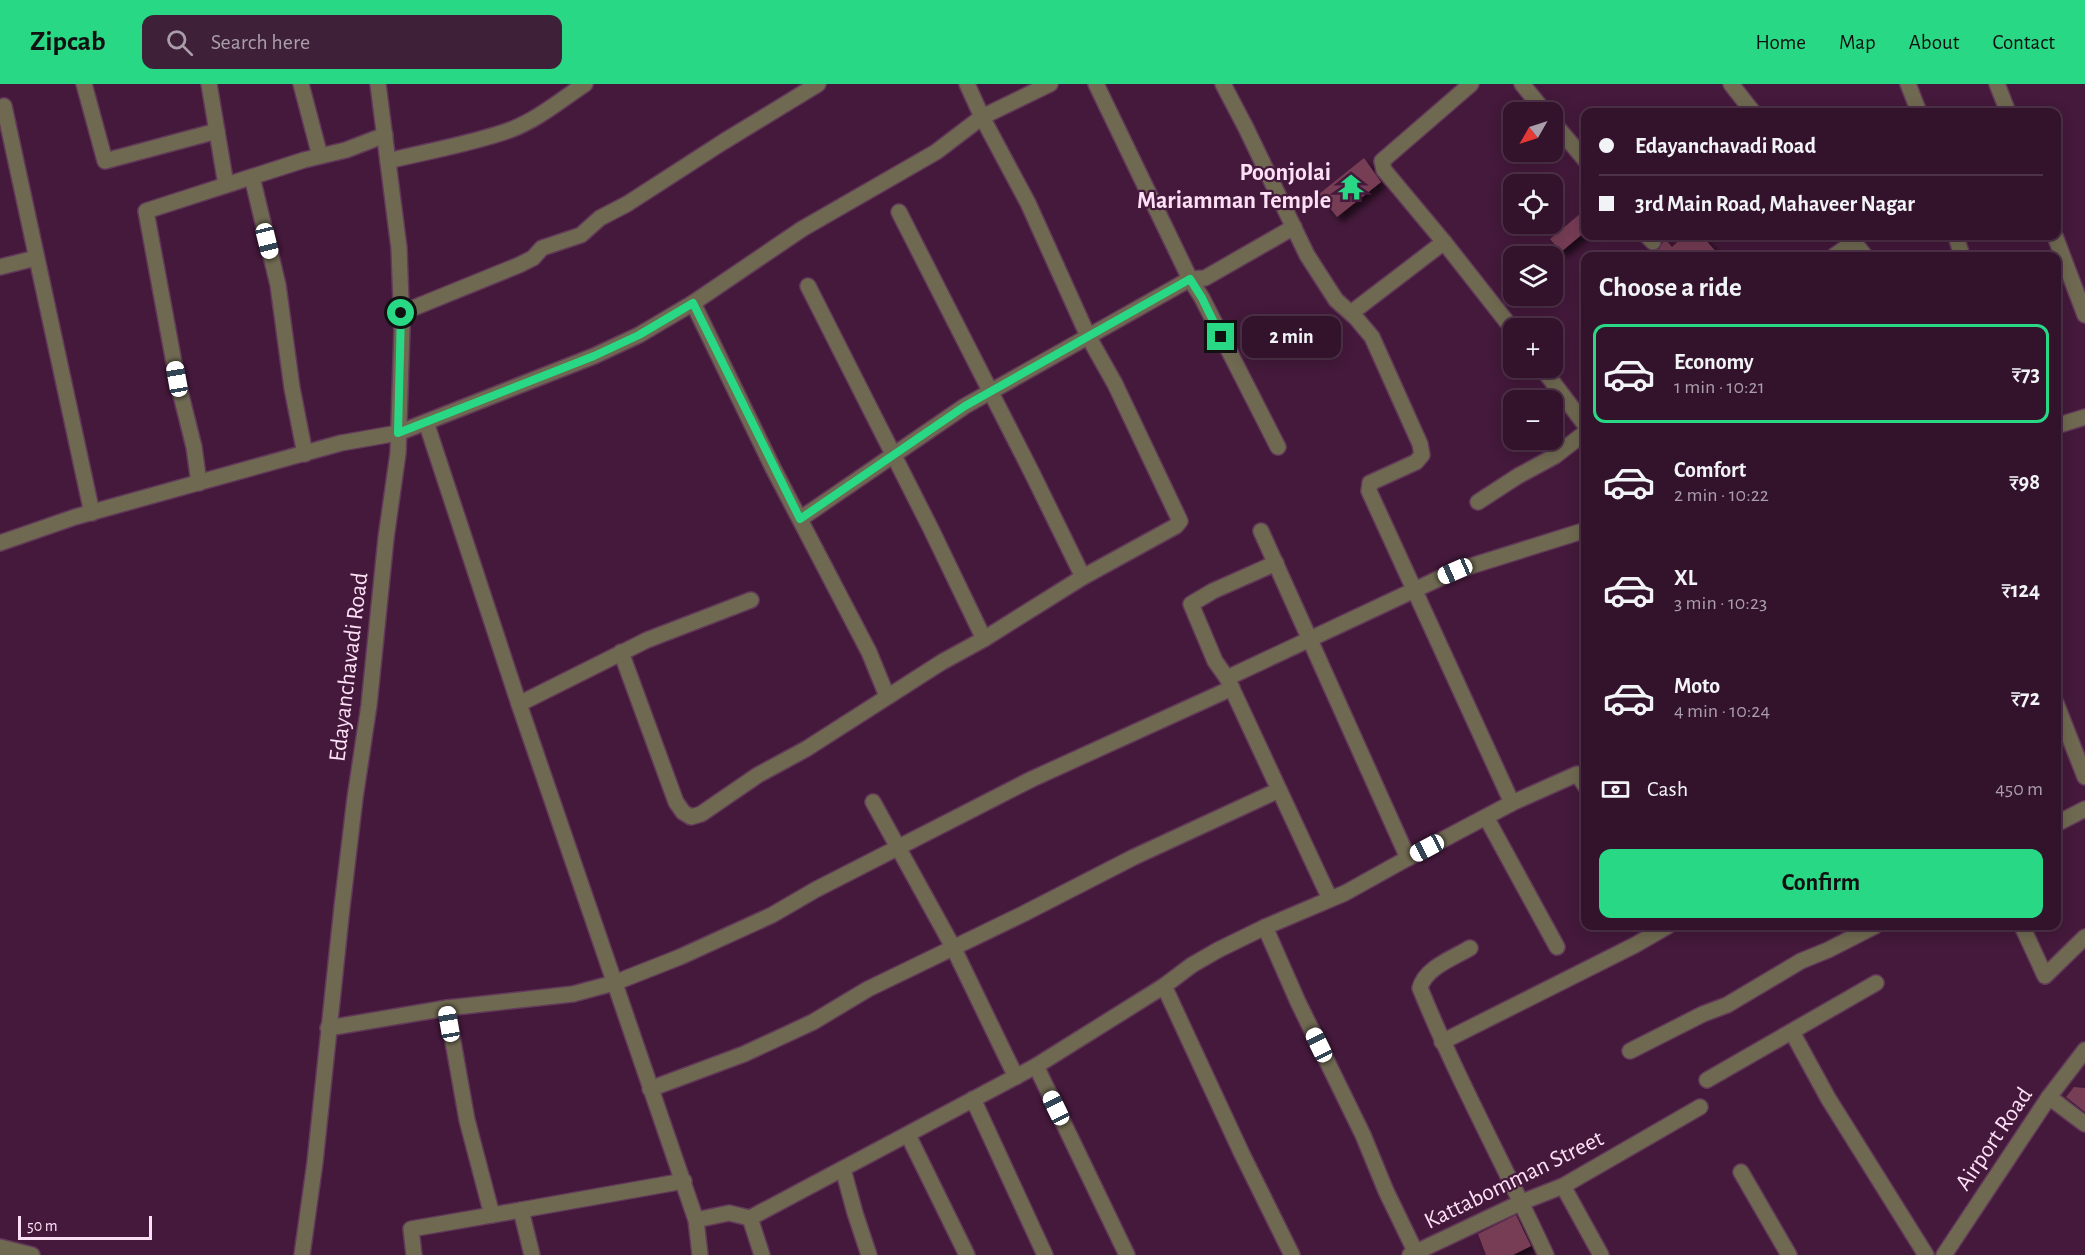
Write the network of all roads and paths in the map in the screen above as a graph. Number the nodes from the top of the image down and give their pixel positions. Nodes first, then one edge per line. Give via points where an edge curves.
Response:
1 (84, 84) edge
2 (208, 84) edge
3 (301, 84) edge
4 (378, 84) edge
5 (585, 84) edge
6 (818, 84) edge
7 (967, 84) edge
8 (1050, 84) edge
9 (1096, 84) edge
10 (1223, 84) edge
11 (1472, 84) edge
12 (1522, 84) edge
13 (1731, 84) edge
14 (1908, 84) edge
15 (1997, 84) edge
16 (1537, 102) edge
17 (3, 106) dead end
18 (1750, 108) edge
19 (1917, 108) edge
20 (2006, 108) edge
21 (982, 117) junction
22 (217, 131) junction
23 (1563, 134) edge
24 (385, 135) junction
25 (1581, 155) edge
26 (320, 156) junction
27 (388, 161) junction
28 (252, 177) junction
29 (226, 185) junction
30 (899, 212) dead end
31 (1293, 227) junction
32 (1850, 240) edge
33 (1852, 240) edge
34 (2057, 240) edge
35 (1444, 242) junction
36 (1838, 252) edge
37 (1862, 252) edge
38 (36, 258) junction
39 (0, 267) edge
40 (1190, 279) junction
41 (808, 286) dead end
42 (693, 303) junction
43 (401, 313) junction
44 (1351, 313) junction
45 (2085, 315) edge
46 (1504, 318) edge
47 (1088, 336) junction
48 (1550, 378) edge
49 (990, 391) junction
50 (2085, 417) edge
51 (1581, 419) edge
52 (426, 422) junction
53 (2061, 424) edge
54 (398, 433) junction
55 (1581, 436) edge
56 (1278, 447) dead end
57 (305, 454) junction
58 (893, 454) junction
59 (199, 483) junction
60 (1478, 502) dead end
61 (92, 513) junction
62 (800, 519) junction
63 (1261, 531) dead end
64 (1581, 532) edge
65 (0, 543) edge
66 (1276, 563) junction
67 (1083, 577) junction
68 (1415, 589) junction
69 (751, 600) dead end
70 (984, 639) junction
71 (1310, 639) junction
72 (621, 652) junction
73 (1229, 683) junction
74 (887, 696) junction
75 (519, 704) junction
76 (2061, 716) edge
77 (2085, 777) edge
78 (1581, 780) edge
79 (1279, 790) junction
80 (873, 802) dead end
81 (1512, 803) junction
82 (2085, 809) edge
83 (1486, 817) junction
84 (2061, 821) edge
85 (900, 848) junction
86 (1408, 858) junction
87 (1330, 898) junction
88 (1265, 927) junction
89 (1661, 930) edge
90 (1867, 930) edge
91 (2024, 930) edge
92 (2085, 937) edge
93 (953, 947) junction
94 (1557, 947) dead end
95 (1470, 948) dead end
96 (614, 983) junction
97 (1876, 983) dead end
98 (1164, 986) junction
99 (447, 1008) junction
100 (328, 1028) junction
101 (1792, 1032) junction
102 (1442, 1042) junction
103 (2085, 1050) edge
104 (1629, 1052) dead end
105 (1036, 1066) junction
106 (1016, 1077) junction
107 (1707, 1080) dead end
108 (651, 1089) junction
109 (2049, 1097) junction
110 (973, 1099) junction
111 (1700, 1107) dead end
112 (2085, 1124) edge
113 (908, 1135) junction
114 (843, 1169) junction
115 (1742, 1172) dead end
116 (684, 1181) junction
117 (1563, 1186) junction
118 (1522, 1202) junction
119 (521, 1210) junction
120 (492, 1215) junction
121 (750, 1218) junction
122 (696, 1220) junction
123 (0, 1247) edge
124 (1414, 1254) edge
125 (32, 1255) edge
126 (302, 1255) edge
127 (414, 1255) edge
128 (532, 1255) edge
129 (700, 1255) edge
130 (762, 1255) edge
131 (869, 1255) edge
132 (967, 1255) edge
133 (1045, 1255) edge
134 (1127, 1255) edge
135 (1292, 1255) edge
136 (1546, 1255) edge
137 (1601, 1255) edge
138 (1789, 1255) edge
139 (1926, 1255) edge
140 (1944, 1255) edge

1 - 22 street via 105,161
2 - 22 street
3 - 26 street
4 - 24 street, Edayanchavadi Road
5 - 27 street via 512,129
6 - 43 street via 600,218 580,235 542,249 519,265
7 - 21 street
8 - 21 street
9 - 40 street
10 - 31 street
11 - 35 street via 1382,161 1384,170
12 - 16 street
13 - 18 street
14 - 19 street
15 - 20 street
17 - 38 street
21 - 42 street via 936,152 802,229
21 - 47 street via 1028,203
22 - 29 street
23 - 25 street
24 - 26 street
24 - 27 street, Edayanchavadi Road
26 - 28 street
27 - 43 street, Edayanchavadi Road via 399,248
28 - 29 street
28 - 57 street via 278,285
29 - 59 street via 146,211
30 - 49 street
31 - 40 street via 1205,278
31 - 44 street via 1336,300
32 - 36 street
33 - 37 street
34 - 45 street
35 - 44 street
35 - 46 street
38 - 39 street
38 - 61 street
40 - 47 street
40 - 56 street
41 - 58 street
42 - 52 street via 594,356
42 - 62 street
43 - 54 street, Edayanchavadi Road
44 - 68 street via 1371,338 1420,444 1422,455 1416,462 1370,483 1369,491
47 - 49 street
47 - 67 street via 1180,521
48 - 51 street
49 - 58 street
49 - 67 street
50 - 53 street
52 - 54 street
52 - 75 street
54 - 57 street
54 - 100 street, Edayanchavadi Road
55 - 60 street
57 - 59 street
58 - 62 street
58 - 70 street
59 - 61 street
61 - 65 street
62 - 74 street via 869,652
63 - 66 street
64 - 68 street via 1455,571
66 - 71 street
66 - 73 street via 1191,604 1215,661
67 - 70 street
68 - 71 street
68 - 81 street
69 - 72 street
70 - 74 street
71 - 73 street
71 - 86 street
72 - 74 street via 676,802 691,817
72 - 75 street
73 - 79 street
73 - 85 street
75 - 96 street
76 - 77 street
78 - 81 street via 1577,774
79 - 87 street
79 - 93 street
80 - 85 street
81 - 83 street
82 - 84 street
83 - 86 street
83 - 94 street
85 - 93 street
85 - 96 street via 772,915
86 - 87 street
87 - 88 street
88 - 98 street via 1192,965
88 - 124 street
89 - 102 street
90 - 104 street
91 - 92 street via 2045,976
93 - 106 street
93 - 108 street via 868,989 813,1022 744,1054
95 - 102 street via 1422,979 1420,988
96 - 99 street via 573,994
96 - 108 street
97 - 101 street
98 - 105 street
98 - 135 street
99 - 100 street
99 - 120 street via 467,1120
100 - 126 street, Edayanchavadi Road
101 - 107 street
101 - 139 street via 1828,1098
102 - 118 street
103 - 109 street, Airport Road
105 - 106 street
105 - 134 street
106 - 110 street
108 - 116 street
109 - 112 street
109 - 140 street, Airport Road
110 - 113 street
110 - 133 street
111 - 117 street, Kattabomman Street
113 - 114 street
113 - 132 street
114 - 121 street
114 - 131 street
115 - 138 street
116 - 119 street
116 - 122 street
117 - 118 street, Kattabomman Street
117 - 137 street
118 - 124 street, Kattabomman Street
118 - 136 street
119 - 120 street
119 - 128 street
120 - 127 street via 411,1229
121 - 122 street via 729,1214
121 - 130 street
122 - 129 street
123 - 125 street

